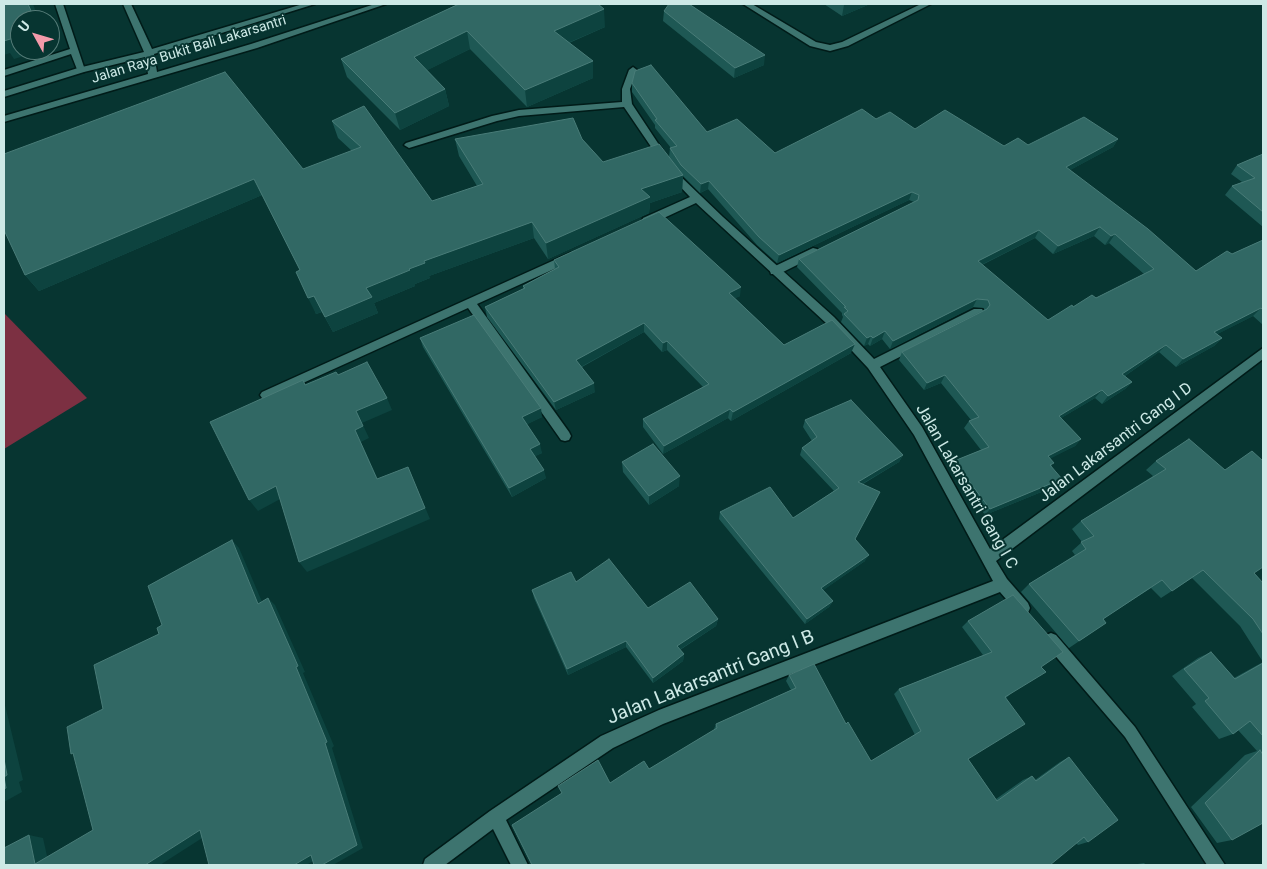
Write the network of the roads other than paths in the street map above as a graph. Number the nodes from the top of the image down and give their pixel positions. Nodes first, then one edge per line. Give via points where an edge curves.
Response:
1 (59, 4) edge
2 (127, 4) edge
3 (311, 4) edge
4 (382, 4) edge
5 (747, 4) edge
6 (926, 4) edge
7 (74, 50) junction
8 (149, 52) junction
9 (81, 70) junction
10 (633, 70) edge
11 (4, 73) edge
12 (153, 75) junction
13 (4, 94) edge
14 (627, 104) junction
15 (4, 120) edge
16 (409, 145) dead end
17 (697, 198) junction
18 (633, 227) edge
19 (820, 249) edge
20 (579, 252) edge
21 (775, 271) junction
22 (470, 303) junction
23 (978, 312) edge
24 (1263, 353) edge
25 (872, 365) junction
26 (266, 395) edge
27 (565, 436) dead end
28 (989, 558) junction
29 (1002, 584) junction
30 (496, 818) junction
31 (430, 865) edge
32 (520, 865) edge
33 (1217, 865) edge

1 - 7 street
2 - 8 street
3 - 8 street, Jalan Raya Bukit Bali Lakarsantri
4 - 12 street, Jalan Raya Bukit Bali Lakarsantri
5 - 6 street via 813,44 830,48 846,44
7 - 9 street
7 - 11 street
8 - 9 street, Jalan Raya Bukit Bali Lakarsantri
8 - 12 street
9 - 13 street, Jalan Raya Bukit Bali Lakarsantri
10 - 14 street via 626,89
12 - 15 street, Jalan Raya Bukit Bali Lakarsantri
14 - 16 street via 519,113
14 - 17 street, Jalan Lakarsantri Gang I C via 676,177
17 - 18 street
17 - 21 street, Jalan Lakarsantri Gang I C
19 - 21 street
20 - 22 street
21 - 25 street, Jalan Lakarsantri Gang I C via 830,320
22 - 26 street
22 - 27 street
23 - 25 street
24 - 28 street, Jalan Lakarsantri Gang I D
25 - 28 street, Jalan Lakarsantri Gang I C via 918,431
28 - 29 street, Jalan Lakarsantri Gang I C
29 - 30 street, Jalan Lakarsantri Gang I B via 659,718 607,742
29 - 33 street, Jalan Lakarsantri Gang I C via 1130,732
30 - 31 street, Jalan Lakarsantri Gang I B
30 - 32 street

